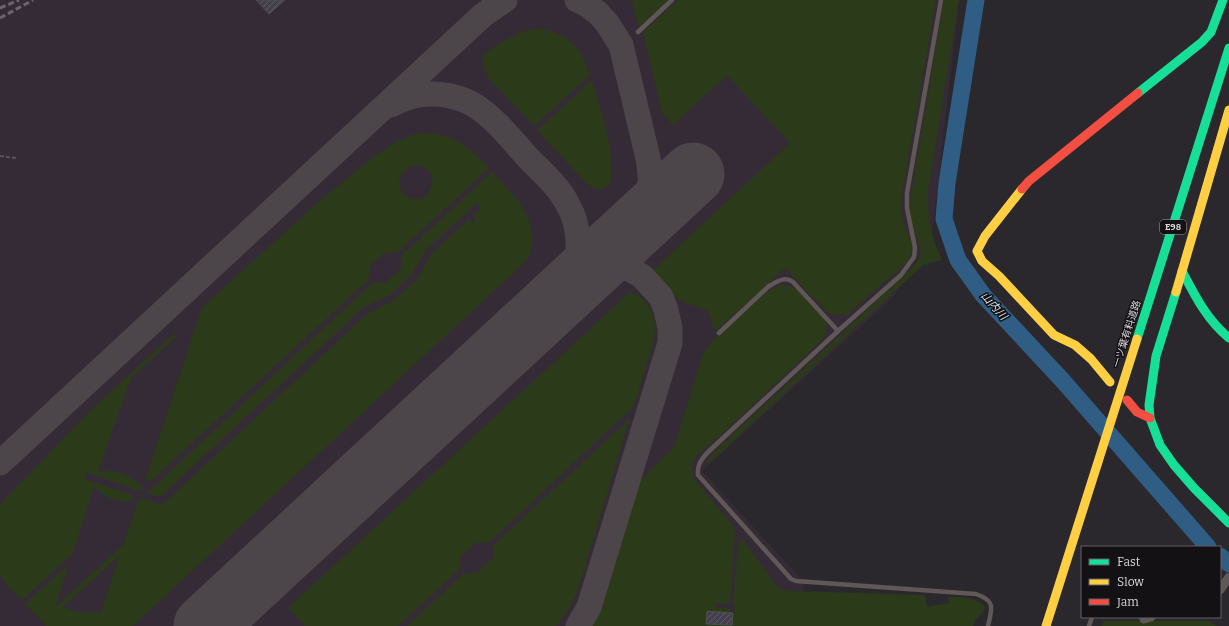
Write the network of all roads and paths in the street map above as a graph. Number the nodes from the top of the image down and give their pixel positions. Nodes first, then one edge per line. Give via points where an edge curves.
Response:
1 (672, 0) edge
2 (941, 0) edge
3 (1223, 0) edge
4 (638, 32) dead end
5 (1229, 48) edge
6 (1229, 110) edge
7 (1226, 130) edge
8 (0, 156) edge
9 (16, 158) dead end
10 (1182, 271) junction
11 (838, 331) junction
12 (719, 333) dead end
13 (1229, 338) edge
14 (1110, 382) dead end
15 (1127, 400) dead end
16 (1150, 418) junction
17 (1229, 523) edge
18 (988, 626) edge
19 (1046, 626) edge

1 - 4 lane
2 - 11 lane via 907,193 914,257 901,275
3 - 14 street via 1211,32 1202,42 1030,181 985,236 977,251 982,261 1054,335 1075,345 1091,359
5 - 19 street, 一ツ葉有料道路 / E98
6 - 7 street
7 - 10 street
8 - 9 path
10 - 13 street via 1207,316 1220,332
10 - 16 street via 1156,356 1149,405
11 - 12 lane via 794,282 784,279 770,286
11 - 18 lane via 701,459 697,468 698,475 791,579 976,594 990,600
15 - 16 street via 1137,412
16 - 17 street via 1160,445 1174,465

